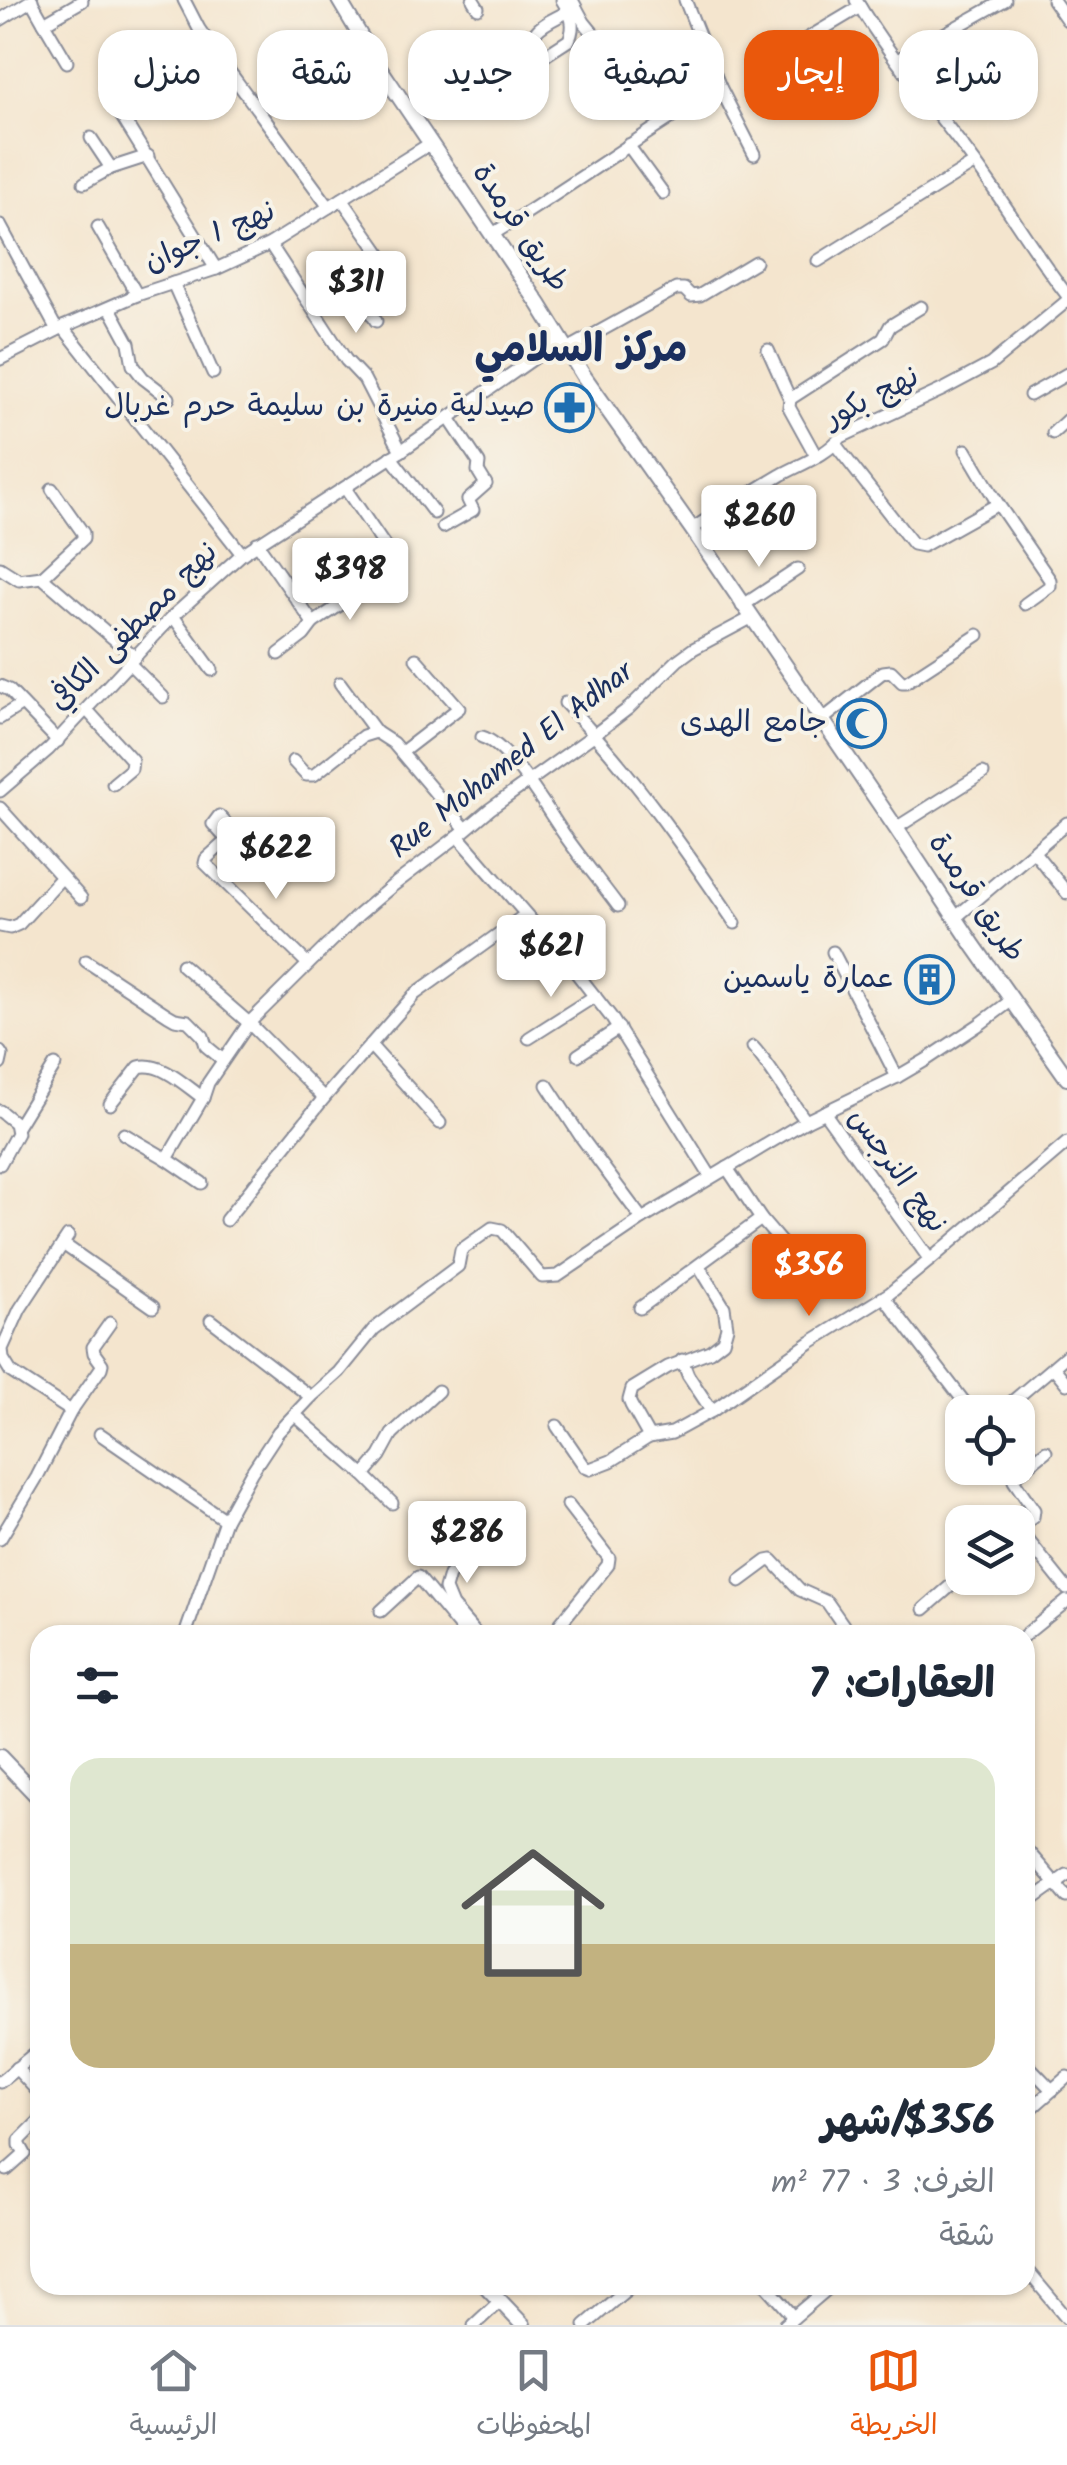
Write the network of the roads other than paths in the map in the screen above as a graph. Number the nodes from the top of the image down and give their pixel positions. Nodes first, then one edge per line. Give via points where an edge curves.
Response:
1 (32, 0) edge
2 (184, 0) edge
3 (339, 0) edge
4 (684, 0) edge
5 (1005, 0) edge
6 (1053, 0) edge
7 (82, 2) edge
8 (568, 4) edge
9 (858, 4) edge
10 (0, 20) edge
11 (1067, 20) edge
12 (44, 22) junction
13 (590, 30) edge
14 (696, 30) edge
15 (818, 30) edge
16 (898, 60) junction
17 (67, 62) dead end
18 (724, 95) edge
19 (125, 120) edge
20 (668, 120) edge
21 (92, 138) dead end
22 (431, 144) junction
23 (628, 145) junction
24 (754, 154) dead end
25 (148, 156) junction
26 (975, 162) junction
27 (111, 168) junction
28 (84, 183) dead end
29 (663, 194) dead end
30 (342, 199) junction
31 (329, 207) junction
32 (0, 225) edge
33 (98, 227) dead end
34 (491, 235) junction
35 (270, 244) junction
36 (818, 261) dead end
37 (756, 262) dead end
38 (216, 268) junction
39 (173, 283) junction
40 (138, 295) junction
41 (1067, 298) edge
42 (921, 307) dead end
43 (110, 308) junction
44 (376, 321) dead end
45 (60, 329) junction
46 (563, 345) junction
47 (768, 350) dead end
48 (0, 359) edge
49 (214, 373) dead end
50 (1065, 379) edge
51 (1030, 395) dead end
52 (169, 398) dead end
53 (790, 399) junction
54 (448, 418) junction
55 (1067, 420) edge
56 (1053, 433) dead end
57 (836, 444) junction
58 (966, 450) dead end
59 (396, 454) junction
60 (816, 456) junction
61 (344, 488) junction
62 (52, 489) dead end
63 (998, 504) junction
64 (434, 513) dead end
65 (443, 527) dead end
66 (692, 530) junction
67 (257, 544) junction
68 (242, 554) junction
69 (396, 561) dead end
70 (0, 568) edge
71 (798, 570) dead end
72 (42, 577) junction
73 (347, 584) dead end
74 (1025, 604) dead end
75 (747, 612) junction
76 (173, 616) junction
77 (313, 623) junction
78 (978, 635) dead end
79 (279, 654) dead end
80 (416, 659) dead end
81 (132, 660) junction
82 (212, 670) dead end
83 (340, 683) dead end
84 (0, 686) edge
85 (162, 697) dead end
86 (565, 703) dead end
87 (22, 704) junction
88 (87, 710) junction
89 (0, 718) edge
90 (822, 720) junction
91 (376, 732) junction
92 (596, 734) junction
93 (482, 737) dead end
94 (58, 740) junction
95 (402, 752) junction
96 (293, 762) dead end
97 (982, 773) dead end
98 (528, 780) junction
99 (114, 784) dead end
100 (0, 790) edge
101 (0, 808) edge
102 (1067, 823) edge
103 (896, 828) junction
104 (461, 832) junction
105 (227, 840) dead end
106 (1034, 852) junction
107 (62, 877) junction
108 (1067, 894) edge
109 (81, 898) dead end
110 (618, 906) dead end
111 (524, 915) junction
112 (955, 918) junction
113 (735, 924) dead end
114 (0, 926) edge
115 (833, 952) dead end
116 (86, 961) dead end
117 (182, 964) dead end
118 (308, 964) junction
119 (594, 996) junction
120 (1012, 1000) junction
121 (249, 1023) junction
122 (619, 1028) junction
123 (529, 1038) dead end
124 (371, 1046) junction
125 (753, 1046) dead end
126 (0, 1052) edge
127 (578, 1055) dead end
128 (222, 1060) junction
129 (0, 1064) edge
130 (55, 1065) dead end
131 (897, 1077) junction
132 (1067, 1078) edge
133 (547, 1085) dead end
134 (204, 1098) junction
135 (324, 1098) junction
136 (110, 1104) dead end
137 (0, 1112) edge
138 (824, 1112) junction
139 (806, 1120) junction
140 (440, 1123) dead end
141 (17, 1126) junction
142 (124, 1134) dead end
143 (1067, 1143) edge
144 (167, 1159) junction
145 (0, 1164) edge
146 (727, 1168) junction
147 (711, 1178) junction
148 (202, 1182) dead end
149 (642, 1219) junction
150 (761, 1219) junction
151 (226, 1220) dead end
152 (796, 1260) dead end
153 (930, 1260) junction
154 (700, 1266) junction
155 (884, 1297) junction
156 (154, 1306) dead end
157 (640, 1308) dead end
158 (211, 1320) dead end
159 (110, 1323) dead end
160 (1067, 1356) edge
161 (682, 1360) junction
162 (1054, 1368) junction
163 (1067, 1384) edge
164 (438, 1390) dead end
165 (959, 1395) edge
166 (1021, 1395) edge
167 (311, 1397) junction
168 (71, 1411) junction
169 (712, 1411) junction
170 (295, 1415) junction
171 (557, 1426) dead end
172 (100, 1434) dead end
173 (649, 1437) junction
174 (1046, 1450) dead end
175 (364, 1475) junction
176 (392, 1503) dead end
177 (568, 1505) dead end
178 (1030, 1505) edge
179 (225, 1520) junction
180 (2, 1531) edge
181 (484, 1538) dead end
182 (1035, 1550) edge
183 (740, 1582) dead end
184 (1067, 1589) edge
185 (945, 1591) edge
186 (1067, 1601) edge
187 (924, 1609) dead end
188 (382, 1612) dead end
189 (188, 1625) edge
190 (458, 1625) edge
191 (469, 1625) edge
192 (558, 1625) edge
193 (843, 1625) edge
194 (1035, 1628) edge
195 (0, 1757) edge
196 (30, 1788) edge
197 (1035, 1857) edge
198 (1061, 1879) edge
199 (1067, 1897) edge
200 (1035, 1898) edge
201 (30, 2056) edge
202 (16, 2068) junction
203 (1035, 2072) edge
204 (1067, 2076) edge
205 (0, 2082) edge
206 (30, 2083) edge
207 (1052, 2090) junction
208 (1035, 2105) edge
209 (30, 2130) edge
210 (8, 2170) dead end
211 (1035, 2280) edge
212 (494, 2295) edge
213 (620, 2295) edge
214 (773, 2295) edge
215 (820, 2295) edge
216 (500, 2301) junction
217 (1067, 2318) edge
218 (790, 2321) edge
219 (474, 2325) edge
220 (523, 2325) edge
221 (585, 2325) edge

1 - 10 street
1 - 12 street
2 - 31 street
3 - 22 main road, طريق قرمدة
4 - 14 street
5 - 16 street
6 - 11 street
7 - 12 street
8 - 13 street
9 - 15 street
9 - 16 street
12 - 17 street
16 - 26 street
18 - 24 street
19 - 25 street
20 - 23 street
21 - 27 street
22 - 30 street, نهج 1 جوان
22 - 34 main road, طريق قرمدة
23 - 29 street
23 - 34 street
25 - 27 street
25 - 38 street
26 - 36 street
26 - 41 street
27 - 28 street
30 - 31 street, نهج 1 جوان
30 - 44 street via 397,278 370,300
31 - 35 street, نهج 1 جوان
32 - 45 street
33 - 40 street
34 - 46 main road, طريق قرمدة
35 - 38 street, نهج 1 جوان
35 - 59 street via 364,379
37 - 46 street, نهج مصطفى الكافي via 700,295 676,290
38 - 39 street, نهج 1 جوان
39 - 40 street, نهج 1 جوان
39 - 49 street
40 - 43 street, نهج 1 جوان
41 - 57 street, نهج بكور via 991,364
42 - 53 street via 890,326 883,340
43 - 45 street, نهج 1 جوان
43 - 52 street via 133,365
45 - 48 street, نهج 1 جوان
45 - 68 street
46 - 54 street, نهج مصطفى الكافي
46 - 66 main road, طريق قرمدة
47 - 53 street
50 - 51 street
53 - 60 street
54 - 59 street, نهج مصطفى الكافي
54 - 65 street via 486,484 468,500 474,510
55 - 56 street
57 - 60 street, نهج بكور
57 - 63 street via 913,544 923,546
58 - 63 street
59 - 61 street, نهج مصطفى الكافي
59 - 64 street
60 - 66 street, نهج بكور
61 - 67 street, نهج مصطفى الكافي
61 - 69 street
62 - 72 street via 83,539
63 - 74 street via 1050,583
66 - 75 main road, طريق قرمدة
67 - 68 street, نهج مصطفى الكافي
67 - 77 street
68 - 76 street, نهج مصطفى الكافي
70 - 72 street via 20,580
71 - 75 street, Rue Mohamed El Adhar
72 - 81 street
73 - 77 street via 338,594 340,605
75 - 90 main road, طريق قرمدة
75 - 92 street, Rue Mohamed El Adhar via 678,660
76 - 81 street, نهج مصطفى الكافي
76 - 82 street
77 - 79 street
78 - 90 street via 906,682 882,672
80 - 95 street via 459,708
81 - 85 street
81 - 88 street, نهج مصطفى الكافي
83 - 91 street
84 - 87 street
86 - 92 street
87 - 89 street
87 - 94 street
88 - 94 street, نهج مصطفى الكافي
88 - 99 street via 132,760
90 - 103 main road, طريق قرمدة
91 - 95 street
91 - 96 street via 314,776
92 - 98 street, Rue Mohamed El Adhar
92 - 113 street
93 - 98 street
94 - 100 street, نهج مصطفى الكافي
95 - 104 street
97 - 103 street
98 - 104 street, Rue Mohamed El Adhar
98 - 110 street
101 - 107 street
102 - 106 street
103 - 112 main road, طريق قرمدة
104 - 111 street
104 - 118 street, Rue Mohamed El Adhar
105 - 118 street via 206,863
106 - 108 street
106 - 112 street
107 - 109 street
107 - 114 street via 19,924
111 - 119 street
111 - 124 street via 415,994
112 - 120 main road, طريق قرمدة
115 - 131 street
116 - 128 street via 188,1021
117 - 121 street
118 - 121 street, Rue Mohamed El Adhar
119 - 122 street
119 - 123 street
120 - 131 street
120 - 132 main road, طريق قرمدة
121 - 128 street, Rue Mohamed El Adhar
121 - 135 street
122 - 127 street
122 - 147 street
124 - 135 street
124 - 140 street
125 - 139 street
126 - 129 street
128 - 134 street, Rue Mohamed El Adhar
130 - 141 street
131 - 138 street
133 - 149 street
134 - 136 street via 146,1064
134 - 144 street, Rue Mohamed El Adhar
135 - 151 street
137 - 141 street
138 - 139 street
138 - 153 street, نهج النرجس
139 - 146 street
141 - 145 street
142 - 144 street
143 - 153 street, نهج النرجس
144 - 148 street
146 - 147 street
146 - 150 street
147 - 149 street
149 - 167 street via 546,1278 502,1230 488,1230 461,1250 458,1266 378,1325
150 - 152 street
150 - 154 street
153 - 155 street
154 - 157 street
154 - 161 street via 724,1308 726,1336 710,1351
155 - 165 street
155 - 169 street
156 - 168 street via 66,1240 2,1349 11,1372
158 - 167 street
159 - 168 street via 93,1347 101,1368
160 - 162 street
161 - 169 street
161 - 173 street via 631,1392 631,1406
162 - 163 street
162 - 166 street
164 - 175 street via 392,1434
167 - 170 street
168 - 180 street
169 - 173 street
170 - 175 street
170 - 179 street
171 - 173 street via 590,1469
172 - 179 street
174 - 178 street via 1014,1477
175 - 176 street
177 - 192 street via 609,1558
179 - 189 street
181 - 191 street via 445,1582 446,1596
182 - 184 street
183 - 193 street via 775,1561 800,1590 827,1602
185 - 187 street
186 - 194 street
188 - 190 street via 418,1577
195 - 196 main road
197 - 198 street
198 - 199 street
198 - 200 street
201 - 202 street
202 - 205 street
202 - 206 street
203 - 207 street
204 - 207 street
207 - 208 street
209 - 210 street via 20,2140 25,2154
211 - 217 street
212 - 216 main road
213 - 221 street
214 - 218 street
215 - 218 street
216 - 219 street
216 - 220 main road

